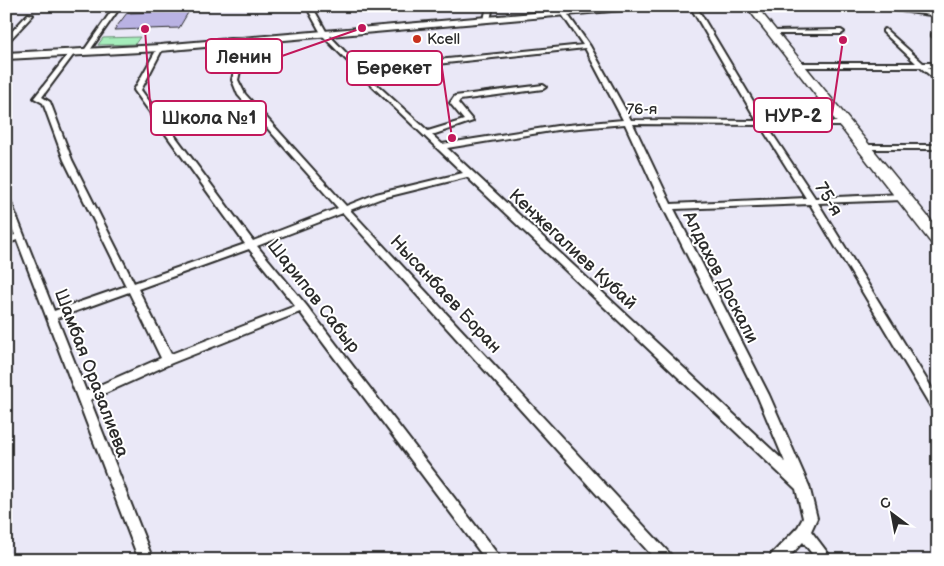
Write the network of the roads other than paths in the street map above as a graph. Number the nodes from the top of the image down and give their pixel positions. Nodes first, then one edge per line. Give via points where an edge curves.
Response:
1 (118, 6) edge
2 (309, 6) edge
3 (490, 6) edge
4 (645, 6) edge
5 (693, 6) edge
6 (751, 6) edge
7 (867, 6) edge
8 (625, 7) edge
9 (564, 13) junction
10 (938, 14) edge
11 (30, 15) dead end
12 (487, 20) junction
13 (885, 31) dead end
14 (841, 32) dead end
15 (772, 33) junction
16 (324, 34) junction
17 (250, 40) junction
18 (6, 42) edge
19 (587, 46) junction
20 (160, 48) junction
21 (86, 52) junction
22 (72, 53) junction
23 (6, 56) edge
24 (418, 64) dead end
25 (798, 65) junction
26 (921, 65) junction
27 (938, 65) edge
28 (938, 80) edge
29 (543, 86) dead end
30 (628, 122) junction
31 (762, 123) junction
32 (845, 124) junction
33 (427, 134) junction
34 (864, 147) junction
35 (441, 148) junction
36 (938, 148) edge
37 (468, 174) junction
38 (903, 197) junction
39 (6, 200) edge
40 (813, 202) junction
41 (668, 207) junction
42 (343, 209) junction
43 (20, 236) junction
44 (6, 240) edge
45 (938, 240) edge
46 (251, 245) junction
47 (132, 286) junction
48 (302, 307) junction
49 (51, 316) junction
50 (168, 360) junction
51 (82, 398) junction
52 (938, 409) edge
53 (802, 486) junction
54 (803, 532) junction
55 (146, 560) edge
56 (494, 560) edge
57 (666, 560) edge
58 (776, 560) edge
59 (826, 560) edge

1 - 21 street
2 - 16 street, Кенжегалиев Кубай
3 - 12 street
4 - 8 street
5 - 31 street, 75-я
6 - 15 highway
7 - 10 street
8 - 9 street
9 - 12 street
9 - 19 street, Алдахов Доскали
11 - 18 street
12 - 16 street
13 - 26 street
14 - 15 street
15 - 25 highway
16 - 17 street
16 - 33 street, Кенжегалиев Кубай
17 - 20 street
17 - 42 street, Нысанбаев Боран via 239,62 235,80 242,95
19 - 24 street
19 - 30 street, Алдахов Доскали
20 - 21 street
20 - 46 street, Шарипов Сабыр via 137,90
21 - 22 street
22 - 23 street
22 - 47 street via 38,98 46,102 68,160
25 - 26 street
25 - 32 highway
26 - 27 street
26 - 28 street
29 - 33 street via 458,98 454,103 469,120
30 - 31 street, 76-я
30 - 35 street, 76-я via 557,128
30 - 41 street, Алдахов Доскали
31 - 32 street, 76-я
31 - 40 street, 75-я
32 - 34 highway
33 - 35 street, Кенжегалиев Кубай
34 - 36 street
34 - 38 highway
35 - 37 street, Кенжегалиев Кубай
37 - 42 street via 408,188
37 - 53 street, Кенжегалиев Кубай
38 - 40 street
38 - 45 highway
39 - 43 street, Шамбая Оразалиева
40 - 41 street
40 - 52 street, 75-я
41 - 53 street, Алдахов Доскали via 763,395
42 - 46 street
42 - 57 street, Нысанбаев Боран
43 - 44 street
43 - 49 street, Шамбая Оразалиева
46 - 47 street
46 - 48 street, Шарипов Сабыр
47 - 49 street
47 - 50 street
48 - 50 street
48 - 56 street, Шарипов Сабыр
49 - 51 street, Шамбая Оразалиева
50 - 51 street
51 - 55 street, Шамбая Оразалиева
53 - 54 street, Алдахов Доскали via 810,518
54 - 58 street
54 - 59 street

